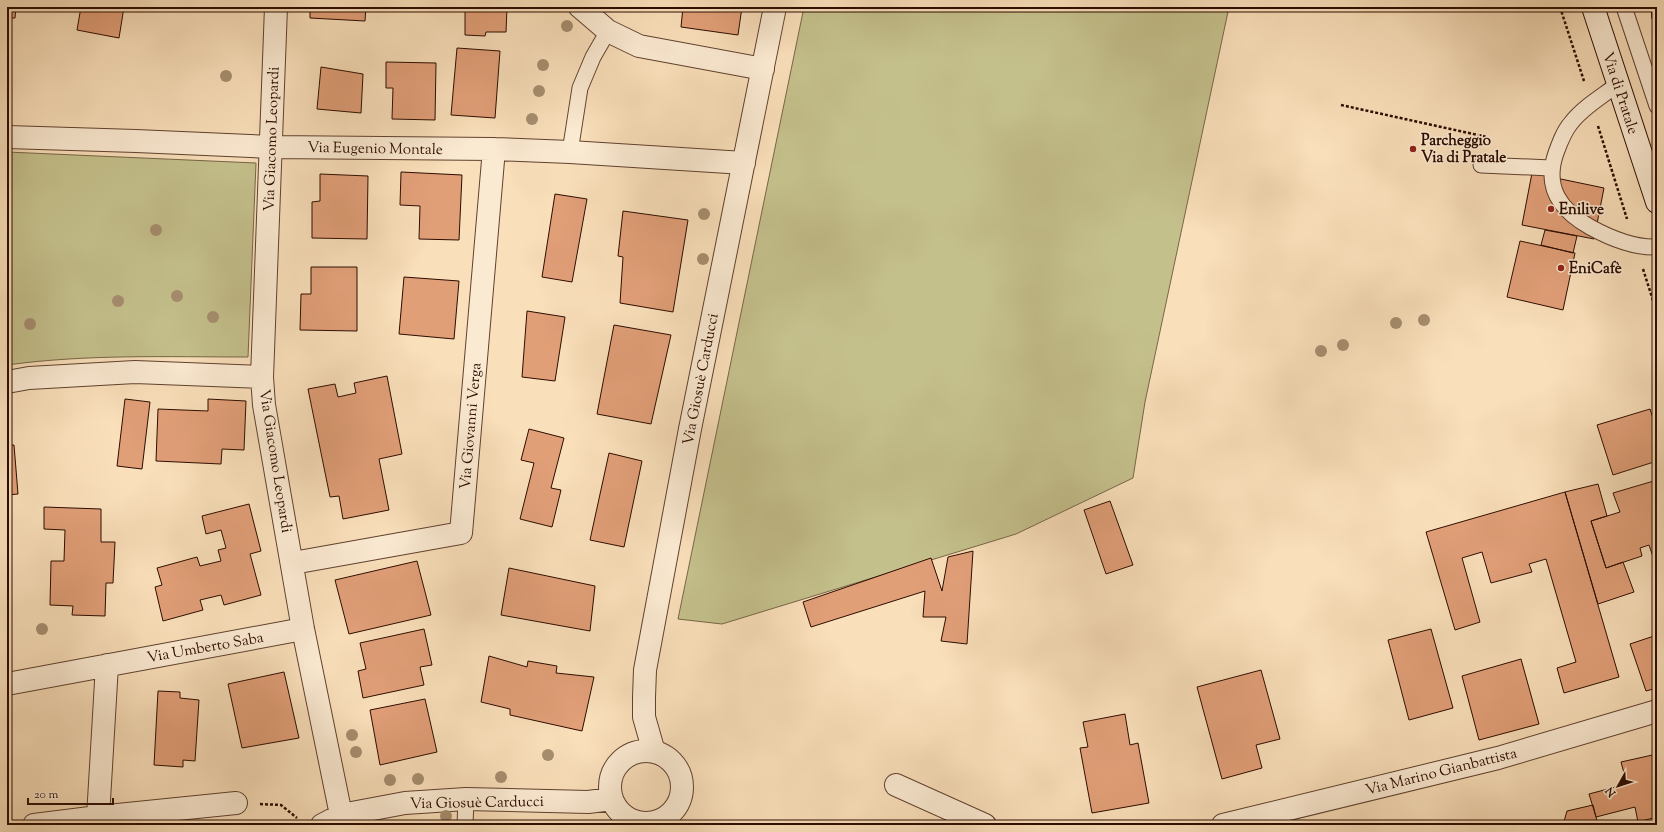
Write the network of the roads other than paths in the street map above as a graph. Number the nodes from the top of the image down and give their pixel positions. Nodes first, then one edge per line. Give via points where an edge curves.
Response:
1 (276, 7) edge
2 (580, 7) edge
3 (776, 7) edge
4 (1593, 7) edge
5 (1624, 7) edge
6 (608, 31) junction
7 (763, 69) junction
8 (1618, 84) junction
9 (1657, 106) edge
10 (7, 138) edge
11 (271, 147) junction
12 (494, 149) junction
13 (570, 152) junction
14 (744, 163) junction
15 (1481, 165) dead end
16 (1551, 168) junction
17 (1657, 202) edge
18 (1657, 247) edge
19 (262, 377) junction
20 (7, 382) edge
21 (293, 563) junction
22 (304, 629) junction
23 (107, 665) junction
24 (7, 684) edge
25 (1657, 711) edge
26 (654, 752) junction
27 (896, 785) dead end
28 (466, 799) junction
29 (612, 799) junction
30 (236, 803) road end
31 (341, 815) junction
32 (98, 817) junction
33 (312, 823) edge
34 (637, 824) edge
35 (34, 825) edge
36 (465, 825) edge
37 (985, 825) edge
38 (1223, 825) edge

1 - 11 street, Via Giacomo Leopardi
2 - 6 street
3 - 7 street, Via Giosuè Carducci
4 - 8 street, Via di Pratale
5 - 9 lane
6 - 7 street via 639,46
6 - 13 lane via 580,88
7 - 14 street, Via Giosuè Carducci
8 - 16 lane via 1572,122 1566,130
8 - 17 street, Via di Pratale
10 - 11 street, Via Eugenio Montale
11 - 12 street, Via Eugenio Montale
11 - 19 street, Via Giacomo Leopardi
12 - 13 street, Via Eugenio Montale
12 - 21 street, Via Giovanni Verga via 461,533
13 - 14 street, Via Eugenio Montale
14 - 26 street, Via Giosuè Carducci via 690,429 645,670 644,717
15 - 16 lane
16 - 18 lane via 1554,191 1564,208 1583,223 1636,245
19 - 20 street via 135,372 30,378
19 - 21 street, Via Giacomo Leopardi via 264,405
21 - 22 street, Via Giacomo Leopardi
22 - 23 street, Via Umberto Saba
22 - 31 street, Via Giacomo Leopardi
23 - 24 street, Via Umberto Saba
23 - 32 street
25 - 38 street, Via Marino Gianbattista via 1498,758
26 - 29 street via 633,753 618,764 610,781
26 - 34 street via 668,759 676,767 681,778 681,794 675,808 667,817 653,823
27 - 37 street
28 - 29 street, Via Giosuè Carducci via 588,802
28 - 31 street, Via Giosuè Carducci via 405,803
28 - 36 lane
29 - 34 street via 622,815
30 - 32 street
31 - 33 street, Via Giosuè Carducci
32 - 35 street

